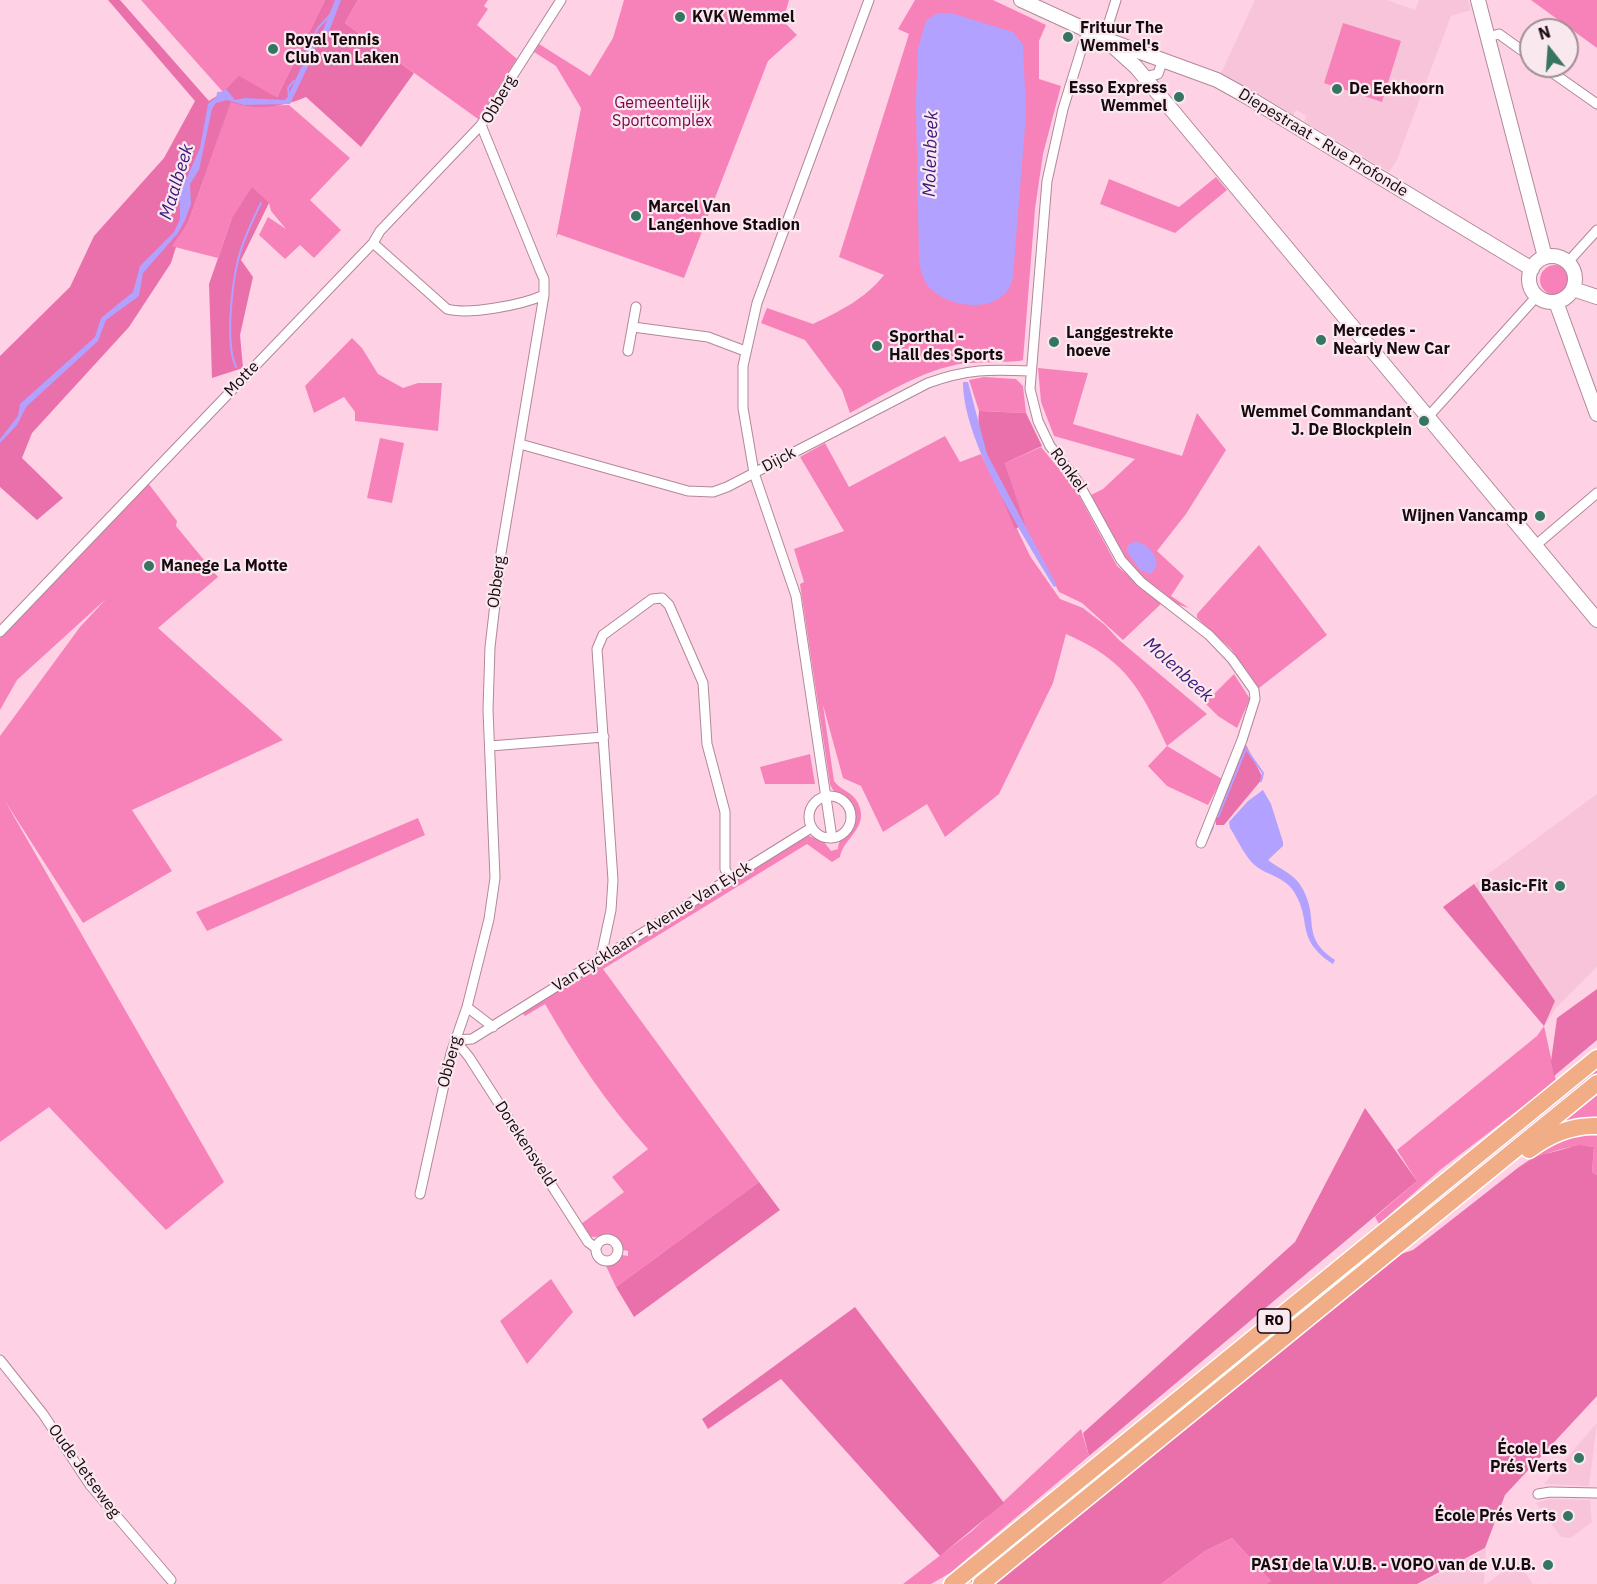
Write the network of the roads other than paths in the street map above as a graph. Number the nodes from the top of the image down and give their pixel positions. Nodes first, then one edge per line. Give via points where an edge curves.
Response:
1 (561, 0) edge
2 (869, 0) edge
3 (1022, 0) edge
4 (1116, 0) edge
5 (1478, 0) edge
6 (1087, 31) junction
7 (1488, 37) junction
8 (1104, 38) junction
9 (1519, 48) edge
10 (1140, 53) junction
11 (1158, 58) junction
12 (1140, 72) junction
13 (1560, 78) edge
14 (1597, 104) edge
15 (481, 125) junction
16 (1597, 230) edge
17 (373, 243) junction
18 (1545, 257) junction
19 (1568, 262) junction
20 (1532, 269) junction
21 (1574, 285) junction
22 (1597, 287) edge
23 (544, 295) junction
24 (1537, 296) junction
25 (1597, 297) edge
26 (1556, 302) junction
27 (636, 307) dead end
28 (633, 327) junction
29 (628, 351) dead end
30 (745, 351) junction
31 (1030, 371) junction
32 (1597, 414) edge
33 (1427, 418) junction
34 (520, 444) junction
35 (754, 473) junction
36 (1597, 493) edge
37 (1536, 545) junction
38 (1597, 620) edge
39 (0, 632) edge
40 (604, 737) junction
41 (490, 746) junction
42 (828, 795) junction
43 (811, 828) junction
44 (832, 838) junction
45 (1201, 843) dead end
46 (730, 879) junction
47 (602, 957) junction
48 (467, 1007) junction
49 (493, 1027) junction
50 (455, 1040) junction
51 (1597, 1058) edge
52 (1597, 1083) edge
53 (1597, 1126) edge
54 (1508, 1155) junction
55 (420, 1194) dead end
56 (596, 1248) dead end
57 (0, 1360) edge
58 (1597, 1493) edge
59 (1538, 1494) dead end
60 (171, 1580) dead end
61 (952, 1584) edge
62 (981, 1584) edge

1 - 15 street, Obberg
2 - 30 street via 757,303
3 - 6 main road, Diepestraat - Rue Profonde
4 - 8 street
5 - 7 main road
6 - 8 main road, Diepestraat - Rue Profonde
6 - 31 street, Ronkel via 1063,109 1049,173
7 - 9 street via 1499,34
7 - 18 main road
8 - 10 main road, Diepestraat - Rue Profonde
8 - 12 main road
10 - 11 main road, Diepestraat - Rue Profonde
10 - 12 street via 1135,58
11 - 12 street via 1158,74
11 - 20 main road, Diepestraat - Rue Profonde via 1245,95
12 - 33 main road
13 - 14 street
15 - 17 street, Motte
15 - 23 street, Obberg via 544,279
16 - 19 street
17 - 23 street via 447,309 475,310
17 - 39 street, Motte
18 - 19 main road
18 - 20 main road
19 - 21 main road via 1574,270
20 - 24 main road via 1530,285
21 - 22 main road
21 - 25 main road
21 - 26 main road via 1566,298
23 - 34 street, Obberg
24 - 26 main road
24 - 33 street
26 - 32 main road
27 - 28 street
28 - 29 street
28 - 30 street via 708,337
30 - 35 street via 741,396
31 - 35 street, Dijck via 958,372 928,382
31 - 45 street, Ronkel via 1034,407 1044,435 1078,482 1121,560 1141,582 1209,635 1254,690 1255,699 1242,740
33 - 37 main road
34 - 35 street, Dijck via 688,491 713,492
34 - 41 street, Obberg via 494,602 488,688
35 - 42 street via 794,584
36 - 37 street
37 - 38 main road
40 - 41 street
40 - 46 street via 597,649 603,635 652,599 662,598 669,605 703,683 707,744 725,812 725,869
40 - 47 street via 613,880
41 - 48 street, Obberg via 495,879
42 - 43 street via 811,806
42 - 44 street
42 - 44 street via 842,799 851,812 849,827
43 - 44 street via 818,835
43 - 46 street, Van Eycklaan - Avenue Van Eyck
46 - 47 street, Van Eycklaan - Avenue Van Eyck
47 - 49 street, Van Eycklaan - Avenue Van Eyck
48 - 49 street
48 - 50 street, Obberg
49 - 50 street, Van Eycklaan - Avenue Van Eyck via 472,1039
50 - 55 street, Obberg
50 - 56 street, Dorekensveld via 588,1242
51 - 61 highway, R0
52 - 54 highway, R0
53 - 54 highway via 1568,1130 1527,1152
54 - 62 highway, R0
57 - 60 street, Oude Jetseweg via 43,1414 90,1485
58 - 59 street

